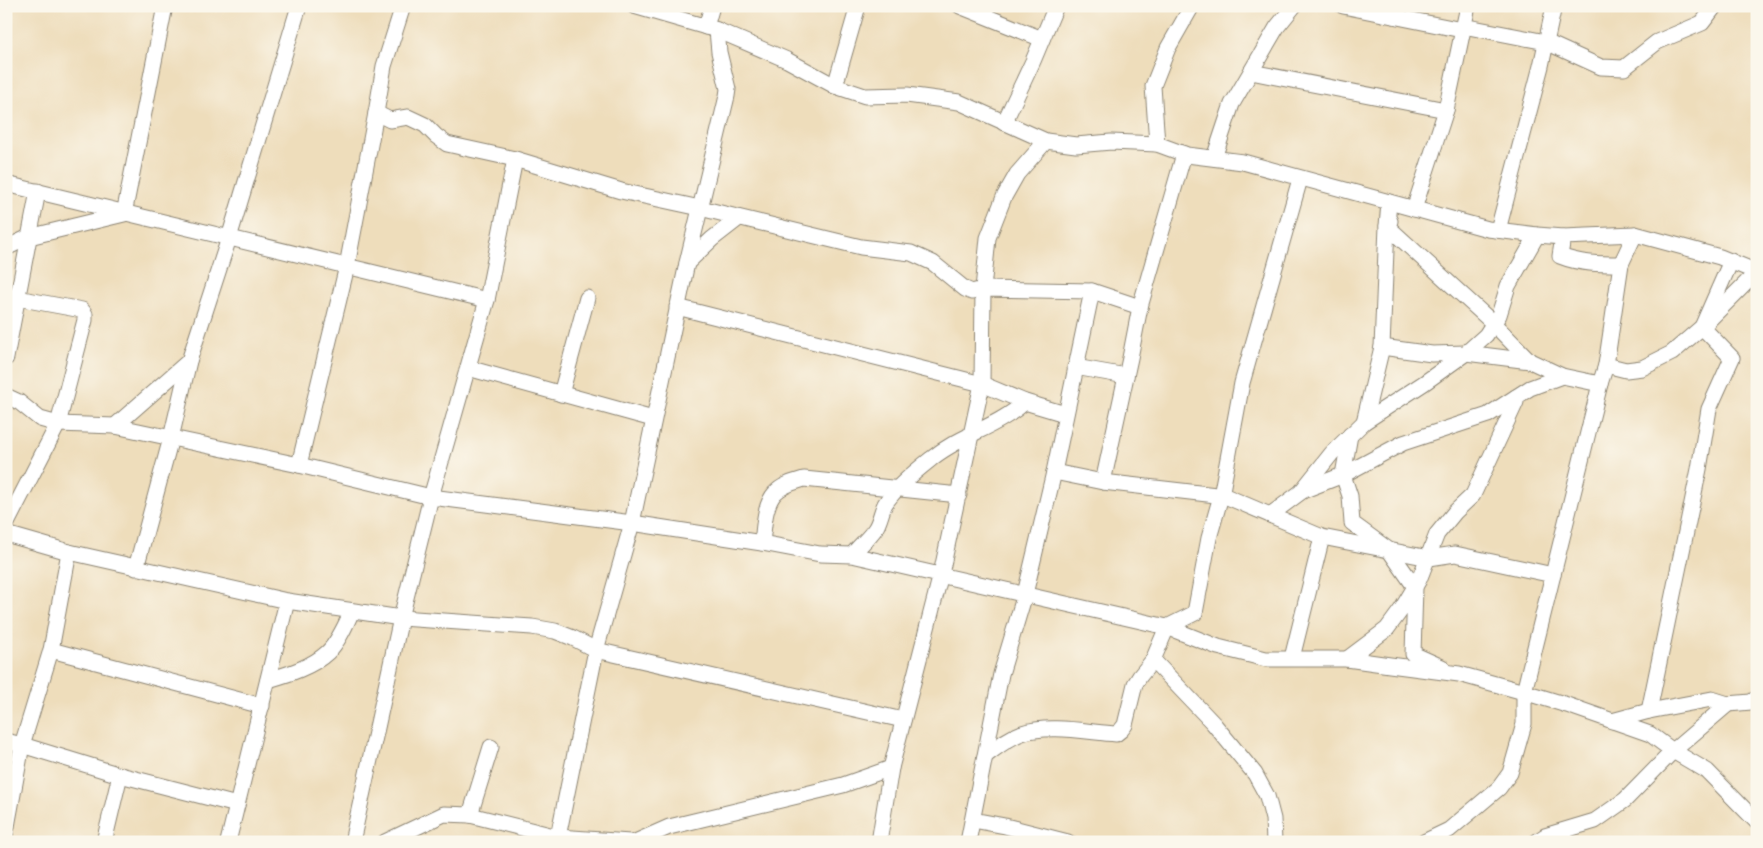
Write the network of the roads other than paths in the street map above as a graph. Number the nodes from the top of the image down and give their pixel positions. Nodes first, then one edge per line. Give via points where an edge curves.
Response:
1 (165, 6) edge
2 (299, 6) edge
3 (403, 6) edge
4 (634, 6) edge
5 (712, 6) edge
6 (858, 6) edge
7 (1056, 6) edge
8 (1192, 6) edge
9 (1294, 6) edge
10 (1343, 6) edge
11 (1468, 6) edge
12 (1554, 6) edge
13 (1715, 6) edge
14 (965, 7) edge
15 (1462, 28) junction
16 (711, 29) junction
17 (1042, 39) junction
18 (1546, 42) junction
19 (1251, 72) junction
20 (834, 86) junction
21 (1446, 110) junction
22 (376, 114) junction
23 (1004, 123) junction
24 (1046, 141) junction
25 (1157, 144) junction
26 (1184, 154) junction
27 (1214, 158) junction
28 (515, 159) junction
29 (1300, 179) junction
30 (6, 184) edge
31 (38, 191) junction
32 (1401, 206) junction
33 (700, 208) junction
34 (124, 214) junction
35 (740, 218) junction
36 (1387, 226) junction
37 (1498, 230) junction
38 (1636, 234) junction
39 (1536, 235) junction
40 (29, 237) junction
41 (1563, 237) junction
42 (229, 238) junction
43 (6, 248) edge
44 (1730, 261) junction
45 (687, 263) junction
46 (1622, 264) junction
47 (347, 266) junction
48 (983, 290) junction
49 (1092, 291) junction
50 (11, 297) edge
51 (587, 298) dead end
52 (487, 300) junction
53 (677, 307) junction
54 (1140, 307) junction
55 (1493, 323) junction
56 (1702, 327) junction
57 (1382, 347) junction
58 (1466, 353) junction
59 (6, 358) edge
60 (189, 361) junction
61 (1530, 361) junction
62 (1606, 365) junction
63 (1075, 367) junction
64 (468, 368) junction
65 (1126, 376) junction
66 (1562, 376) junction
67 (982, 384) junction
68 (1600, 384) junction
69 (561, 394) junction
70 (6, 396) edge
71 (1516, 396) junction
72 (1025, 402) junction
73 (1065, 414) junction
74 (654, 419) junction
75 (1364, 422) junction
76 (58, 424) junction
77 (115, 426) junction
78 (972, 435) junction
79 (1350, 435) junction
80 (172, 438) junction
81 (299, 465) junction
82 (1054, 472) junction
83 (1343, 474) junction
84 (1102, 482) junction
85 (899, 488) junction
86 (1301, 492) junction
87 (959, 495) junction
88 (1222, 496) junction
89 (431, 498) junction
90 (1270, 515) junction
91 (632, 523) junction
92 (6, 525) edge
93 (6, 534) edge
94 (1322, 537) junction
95 (762, 543) junction
96 (1390, 550) junction
97 (70, 552) junction
98 (852, 555) junction
99 (1429, 558) junction
100 (136, 568) junction
101 (941, 574) junction
102 (1553, 575) junction
103 (1414, 587) junction
104 (1025, 594) junction
105 (287, 601) junction
106 (352, 611) junction
107 (401, 618) junction
108 (1167, 627) junction
109 (51, 650) junction
110 (596, 650) junction
111 (1292, 658) junction
112 (1153, 660) junction
113 (1347, 660) junction
114 (1459, 674) junction
115 (268, 680) junction
116 (1524, 692) junction
117 (1757, 698) edge
118 (1728, 704) junction
119 (262, 706) junction
120 (1648, 711) junction
121 (903, 720) junction
122 (1612, 721) junction
123 (6, 741) edge
124 (22, 745) junction
125 (491, 747) dead end
126 (1673, 751) junction
127 (985, 756) junction
128 (891, 768) junction
129 (120, 776) junction
130 (237, 805) junction
131 (470, 815) junction
132 (973, 820) junction
133 (1757, 822) edge
134 (6, 832) edge
135 (1029, 837) edge
136 (557, 840) edge
137 (104, 842) edge
138 (228, 842) edge
139 (352, 842) edge
140 (385, 842) edge
141 (630, 842) edge
142 (635, 842) edge
143 (879, 842) edge
144 (968, 842) edge
145 (1068, 842) edge
146 (1274, 842) edge
147 (1424, 842) edge
148 (1536, 842) edge

1 - 34 street
2 - 42 street
3 - 22 street via 384,66
4 - 16 street
5 - 16 street
6 - 20 street
7 - 17 street
8 - 25 street via 1168,48 1153,86
9 - 19 street
10 - 15 street
11 - 15 street
12 - 18 street
13 - 18 street via 1702,23 1657,42 1624,68 1601,67
14 - 17 street
15 - 18 street
15 - 21 street
16 - 20 street via 787,60
16 - 33 street via 728,89
17 - 23 street
18 - 37 street
19 - 21 street
19 - 27 street via 1232,104
20 - 23 street via 865,96 907,95 959,102
21 - 32 street
22 - 28 street via 390,120 408,117 425,125 447,144
22 - 47 street
23 - 24 street
24 - 25 street via 1076,146 1110,142
24 - 48 street via 1017,174 1004,197 988,238
25 - 26 street
26 - 27 street
26 - 54 street
27 - 29 street via 1244,162
28 - 33 street via 621,192
28 - 52 street
29 - 32 street
29 - 88 street via 1242,383
30 - 31 street
31 - 34 street
31 - 40 street
32 - 36 street
32 - 37 street
33 - 35 street
33 - 45 street
34 - 40 street
34 - 42 street
35 - 45 street
35 - 48 street via 860,247 911,253 932,263 972,292
36 - 55 street
36 - 57 street
37 - 39 street
38 - 41 street
38 - 44 street
38 - 46 street
39 - 41 street
39 - 55 street via 1508,286 1499,315
40 - 43 street
40 - 50 street
41 - 46 street via 1560,256 1592,264
42 - 47 street
42 - 60 street
44 - 56 street
44 - 56 street via 1757,272
45 - 53 street
46 - 62 street
47 - 52 street
47 - 81 street
48 - 49 street
48 - 67 street
49 - 54 street
49 - 63 street
50 - 59 street
50 - 76 street via 82,310 85,314
51 - 69 street
52 - 64 street
53 - 67 street
53 - 74 street
54 - 65 street
55 - 58 street via 1486,335
55 - 61 street
56 - 62 street via 1672,353 1642,368 1626,370
56 - 120 street via 1732,358 1709,409
57 - 58 street via 1432,354
57 - 75 street
58 - 61 street
58 - 75 street
60 - 77 street
60 - 80 street
61 - 66 street
62 - 68 street
63 - 65 street
63 - 73 street
64 - 69 street
64 - 89 street
65 - 84 street
66 - 68 street
66 - 71 street
67 - 72 street
67 - 78 street
68 - 102 street
69 - 74 street
70 - 76 street via 20,402 40,419
71 - 83 street via 1488,415 1403,443
71 - 99 street via 1473,495 1437,534
72 - 73 street
72 - 78 street via 997,423
73 - 82 street
74 - 91 street
75 - 79 street
76 - 77 street
76 - 92 street
77 - 80 street
78 - 85 street via 947,447
78 - 87 street
79 - 83 street
79 - 86 street
80 - 81 street
80 - 100 street
81 - 89 street
82 - 84 street
82 - 104 street
83 - 86 street
83 - 96 street via 1350,496 1352,524
84 - 88 street
85 - 87 street
85 - 95 street via 804,479 788,484 775,493 768,506
85 - 98 street via 885,504 876,527
86 - 90 street
87 - 101 street
88 - 90 street
88 - 108 street via 1208,538 1195,613
89 - 91 street
89 - 107 street
90 - 94 street
91 - 95 street
91 - 110 street
93 - 97 street
94 - 96 street
94 - 111 street
95 - 98 street via 820,554
96 - 99 street
96 - 103 street
97 - 100 street
97 - 109 street
98 - 101 street
99 - 102 street via 1455,554
99 - 103 street
100 - 105 street
101 - 104 street
101 - 121 street
102 - 116 street
103 - 113 street via 1387,629
103 - 114 street via 1413,654
104 - 108 street
104 - 127 street via 1001,674
105 - 106 street
105 - 115 street
106 - 107 street
106 - 115 street via 329,651 299,670
107 - 110 street via 555,631
107 - 139 street
108 - 111 street via 1218,647 1266,659
108 - 112 street
109 - 119 street
109 - 124 street
110 - 121 street
110 - 136 street
111 - 113 street
112 - 127 street via 1135,684 1125,725 1116,734 1042,729 1006,740
112 - 146 street via 1213,723 1255,774 1269,804
113 - 114 street
114 - 116 street
115 - 119 street
116 - 122 street
116 - 147 street via 1524,724 1510,772 1498,788 1450,830
117 - 118 street via 1751,702
118 - 120 street via 1712,699
118 - 126 street
119 - 130 street
120 - 122 street
121 - 128 street
122 - 126 street via 1650,734
123 - 124 street
124 - 129 street
124 - 134 street
125 - 131 street
126 - 133 street via 1707,771
126 - 148 street via 1625,800 1595,821 1545,836
127 - 132 street
128 - 142 street via 843,785 669,827
128 - 143 street
129 - 130 street
129 - 137 street
130 - 138 street
131 - 136 street
131 - 140 street via 444,814
132 - 135 street via 1005,826
132 - 144 street
135 - 145 street
136 - 141 street

